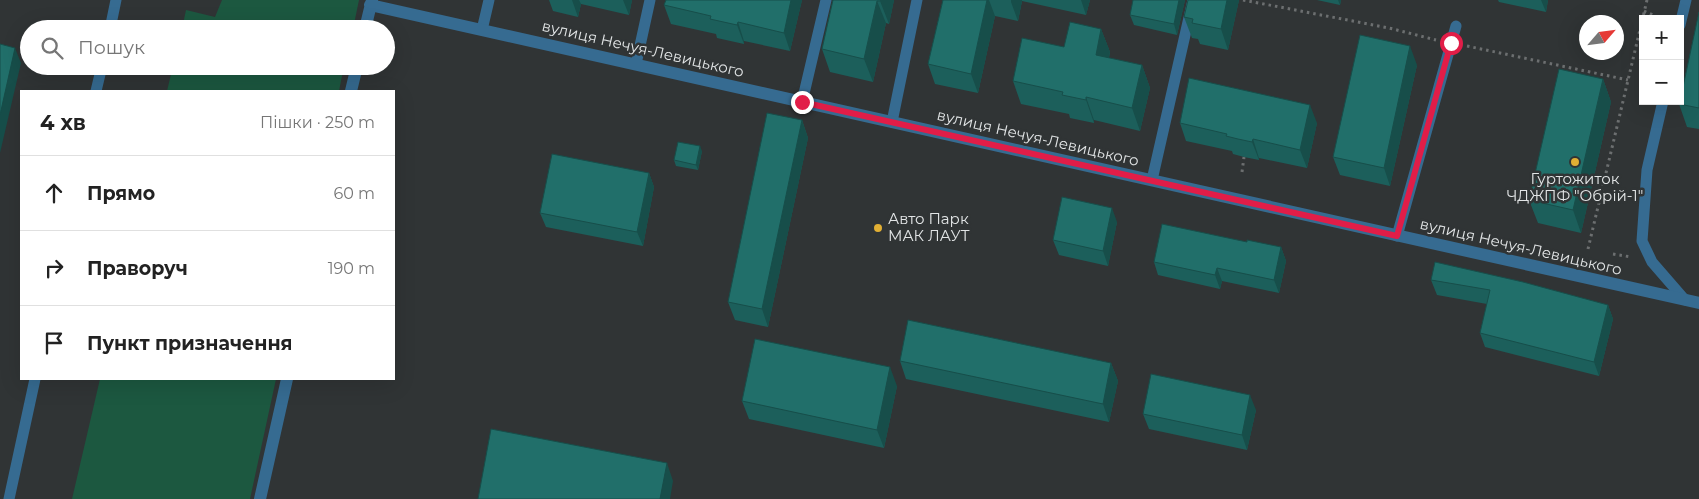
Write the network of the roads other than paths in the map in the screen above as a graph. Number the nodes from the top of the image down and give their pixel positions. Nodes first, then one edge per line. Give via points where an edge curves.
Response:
1 (116, 0) edge
2 (489, 0) edge
3 (650, 0) edge
4 (826, 0) edge
5 (917, 0) edge
6 (1194, 0) edge
7 (1686, 0) edge
8 (371, 2) edge
9 (1682, 15) edge
10 (112, 20) edge
11 (367, 20) edge
12 (1456, 26) dead end
13 (482, 30) junction
14 (636, 64) junction
15 (100, 75) edge
16 (355, 75) edge
17 (96, 90) edge
18 (351, 90) edge
19 (802, 102) junction
20 (1662, 105) edge
21 (892, 122) junction
22 (1152, 180) junction
23 (1397, 236) junction
24 (1685, 300) junction
25 (1699, 303) edge
26 (35, 380) edge
27 (287, 380) edge
28 (9, 499) edge
29 (260, 499) edge

1 - 10 lane
2 - 13 lane
3 - 14 lane
4 - 19 lane
5 - 21 lane
6 - 22 lane
7 - 9 lane
8 - 11 street
8 - 13 street, вулиця Нечуя-Левицького
12 - 23 lane
13 - 14 street, вулиця Нечуя-Левицького
14 - 19 street, вулиця Нечуя-Левицького
15 - 17 lane
16 - 18 street
19 - 21 street, вулиця Нечуя-Левицького
20 - 24 lane via 1647,170 1642,240 1652,262
21 - 22 street, вулиця Нечуя-Левицького
22 - 23 street, вулиця Нечуя-Левицького
23 - 24 street, вулиця Нечуя-Левицького
24 - 25 street, вулиця Нечуя-Левицького
26 - 28 lane
27 - 29 street

